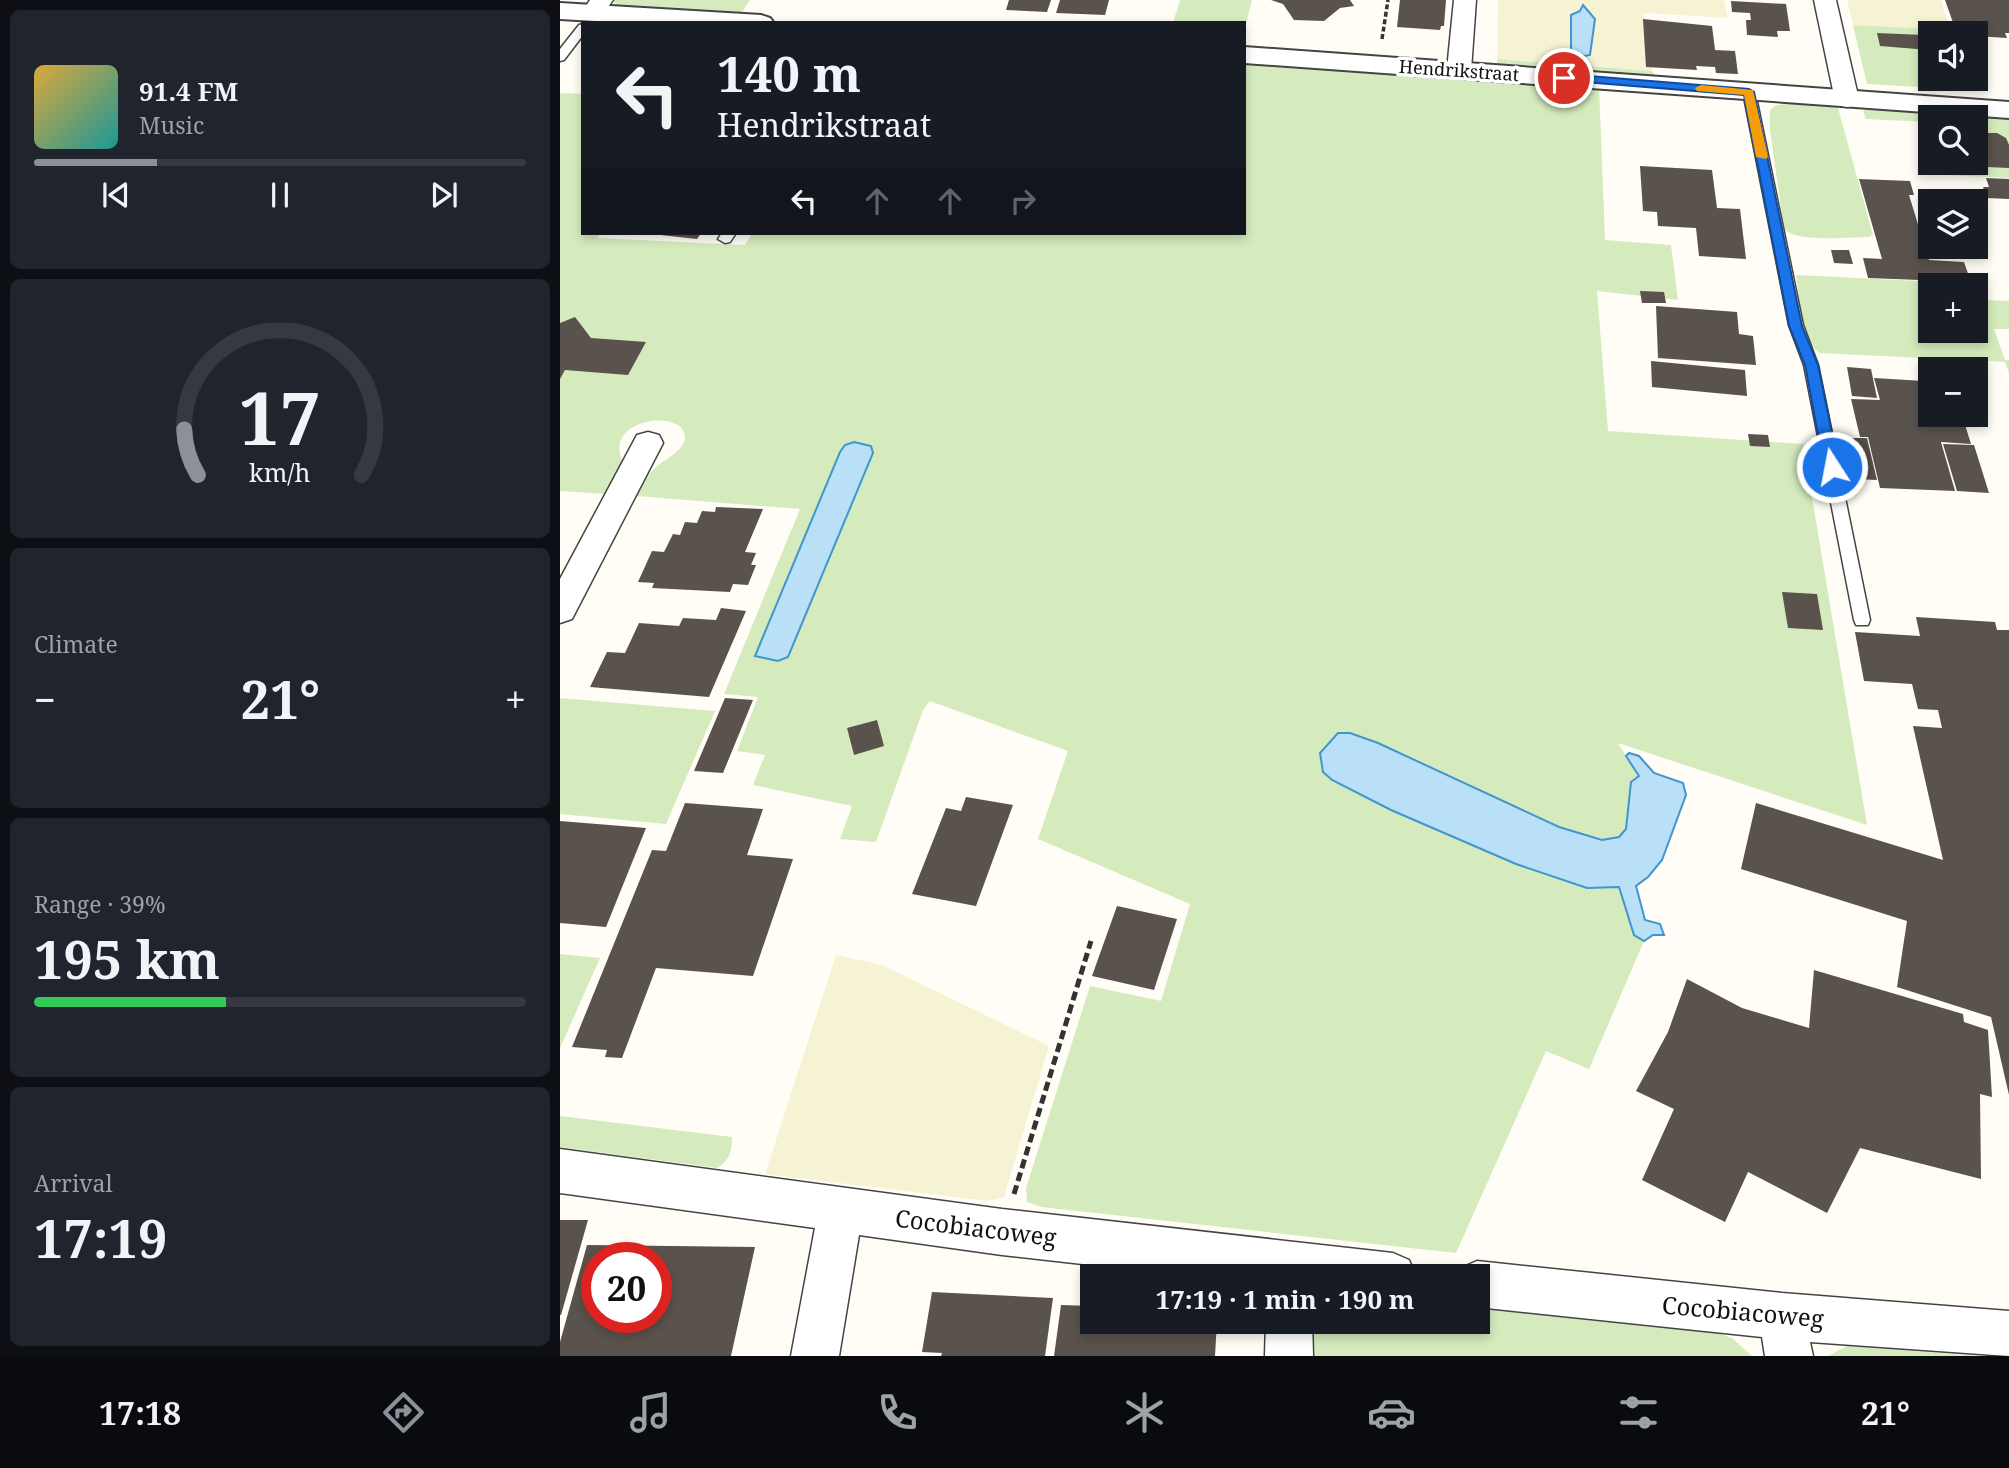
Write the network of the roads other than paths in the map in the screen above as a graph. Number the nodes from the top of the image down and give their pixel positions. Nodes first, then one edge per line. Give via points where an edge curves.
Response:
1 (1465, 0) edge
2 (1825, 0) edge
3 (560, 10) edge
4 (591, 16) edge
5 (710, 21) edge
6 (581, 29) edge
7 (1246, 55) edge
8 (560, 57) edge
9 (1459, 70) junction
10 (1749, 92) junction
11 (1847, 100) junction
12 (2009, 110) edge
13 (649, 443) dead end
14 (560, 610) edge
15 (1862, 620) dead end
16 (560, 1171) edge
17 (841, 1210) junction
18 (1245, 1264) edge
19 (1490, 1286) edge
20 (1289, 1334) edge
21 (2009, 1334) edge
22 (1785, 1336) edge
23 (815, 1356) edge
24 (1289, 1356) edge

1 - 9 street
2 - 11 street
3 - 4 street
4 - 5 street
6 - 8 lane
7 - 9 street, Hendrikstraat
9 - 10 street, Hendrikstraat
10 - 11 street, Hendrikstraat
10 - 15 lane
11 - 12 street, Hendrikstraat
13 - 14 street
16 - 17 street, Cocobiacoweg
17 - 18 street, Cocobiacoweg
17 - 23 street
19 - 22 street, Cocobiacoweg
20 - 24 street
21 - 22 street, Cocobiacoweg

